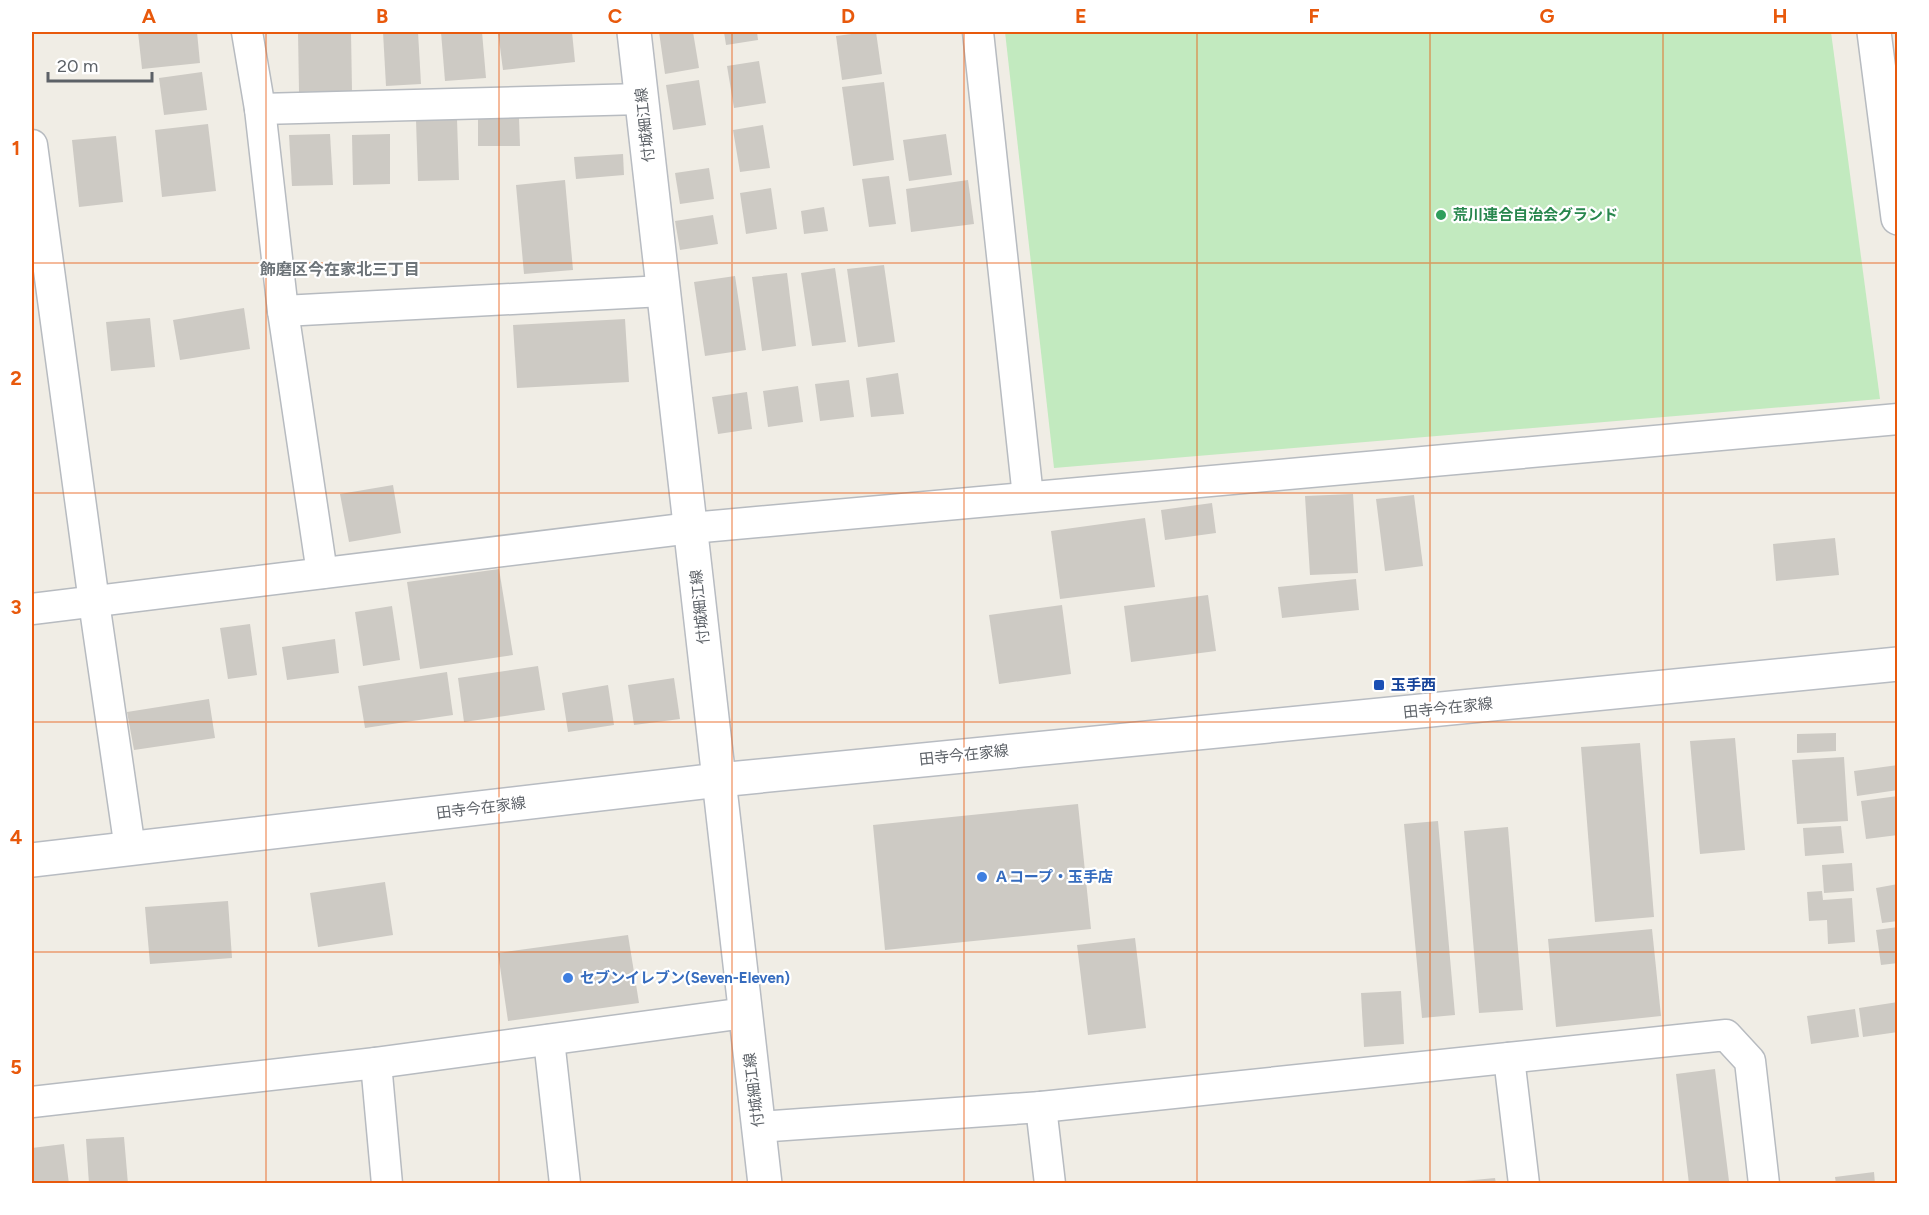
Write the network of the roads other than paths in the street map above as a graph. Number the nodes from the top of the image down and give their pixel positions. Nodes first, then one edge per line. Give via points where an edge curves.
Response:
1 (247, 32) edge
2 (634, 32) edge
3 (978, 32) edge
4 (1874, 32) edge
5 (642, 99) junction
6 (260, 109) junction
7 (32, 145) edge
8 (1898, 218) edge
9 (663, 291) junction
10 (283, 311) junction
11 (1898, 419) edge
12 (1028, 497) junction
13 (691, 528) junction
14 (322, 573) junction
15 (93, 602) junction
16 (32, 609) edge
17 (1898, 664) edge
18 (719, 780) junction
19 (130, 849) junction
20 (32, 860) edge
21 (745, 1012) junction
22 (549, 1040) junction
23 (1509, 1058) junction
24 (376, 1063) junction
25 (32, 1102) edge
26 (1041, 1107) junction
27 (758, 1127) junction
28 (387, 1184) edge
29 (565, 1184) edge
30 (765, 1184) edge
31 (1050, 1184) edge
32 (1524, 1184) edge
33 (1764, 1184) edge

1 - 6 street
2 - 5 main road, 付城細江線
3 - 12 street
4 - 8 main road
5 - 6 street
5 - 9 main road, 付城細江線
6 - 10 street
7 - 15 street
9 - 10 street
9 - 13 main road, 付城細江線
10 - 14 street
11 - 12 street
12 - 13 street
13 - 14 street
13 - 18 main road, 付城細江線
14 - 15 street
15 - 16 street
15 - 19 street
17 - 18 main road, 田寺今在家線
18 - 19 main road, 田寺今在家線
18 - 21 main road, 付城細江線
19 - 20 main road, 田寺今在家線
21 - 22 street
21 - 27 main road, 付城細江線
22 - 24 street
22 - 29 street
23 - 26 street
23 - 32 street
23 - 33 street via 1726,1035 1750,1061
24 - 25 street
24 - 28 street
26 - 27 street
26 - 31 street
27 - 30 main road, 付城細江線

